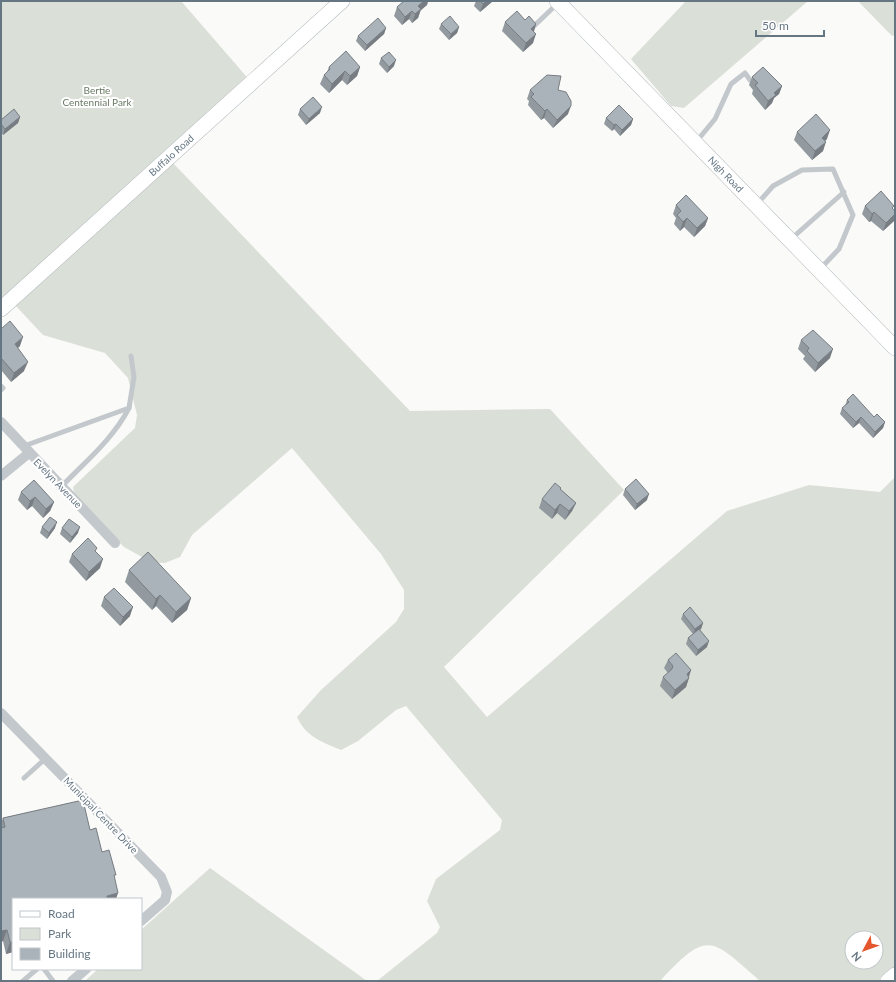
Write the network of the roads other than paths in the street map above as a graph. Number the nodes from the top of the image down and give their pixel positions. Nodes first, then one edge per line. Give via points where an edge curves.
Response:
1 (342, 1) edge
2 (558, 2) edge
3 (533, 27) edge
4 (750, 80) dead end
5 (695, 142) junction
6 (844, 192) junction
7 (756, 205) junction
8 (790, 240) junction
9 (819, 270) junction
10 (1, 310) edge
11 (895, 348) edge
12 (131, 356) dead end
13 (1, 386) edge
14 (1, 390) edge
15 (129, 408) junction
16 (1, 422) edge
17 (26, 450) junction
18 (1, 476) edge
19 (61, 487) junction
20 (116, 543) dead end
21 (1, 713) edge
22 (46, 758) junction
23 (24, 778) dead end
24 (142, 920) edge
25 (36, 970) edge
26 (45, 970) edge
27 (85, 970) edge
28 (895, 975) edge
29 (23, 981) edge
30 (53, 981) edge
31 (72, 981) edge
32 (888, 981) edge

1 - 10 street, Buffalo Road
2 - 3 lane
2 - 5 street, Nigh Road
4 - 5 lane via 745,72 731,84 715,119
5 - 7 street, Nigh Road
6 - 7 lane via 833,169 802,170 773,186
6 - 8 lane
6 - 9 lane via 853,215 839,249
7 - 8 street, Nigh Road
8 - 9 street, Nigh Road
9 - 11 street, Nigh Road
12 - 15 lane via 134,377
13 - 14 lane
15 - 17 lane
15 - 19 lane via 111,435
16 - 17 street, Evelyn Avenue
17 - 18 street
17 - 19 street, Evelyn Avenue
19 - 20 street, Evelyn Avenue
21 - 22 street, Municipal Centre Drive
22 - 23 lane
22 - 24 street, Municipal Centre Drive via 161,877 166,892 165,900
25 - 29 lane
26 - 30 lane
27 - 31 street
28 - 32 street

